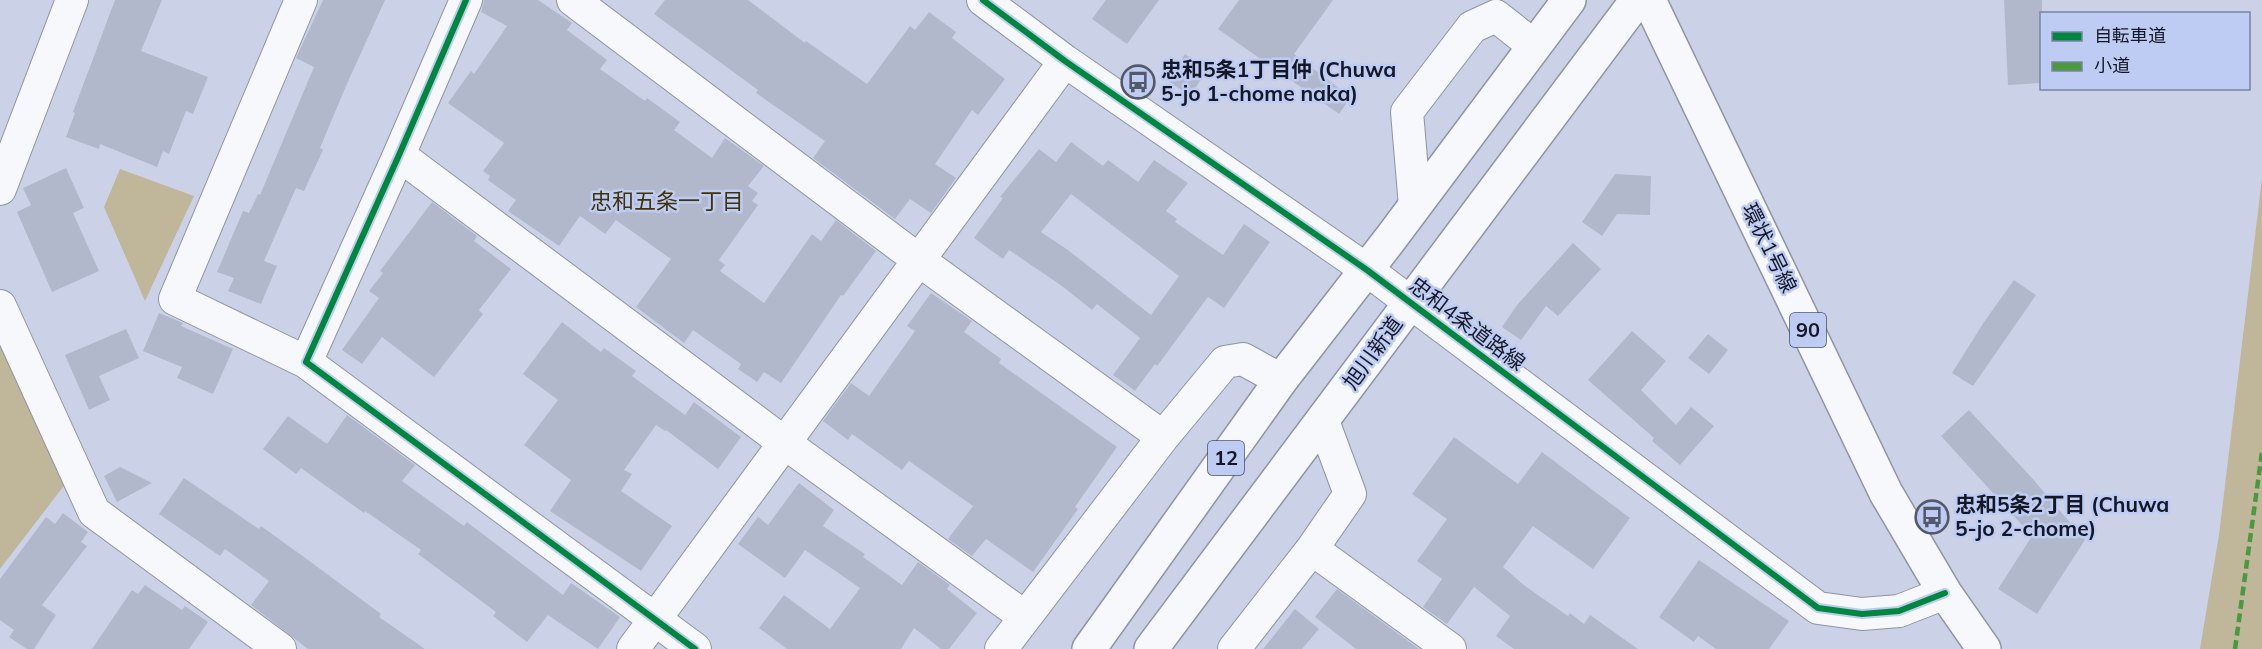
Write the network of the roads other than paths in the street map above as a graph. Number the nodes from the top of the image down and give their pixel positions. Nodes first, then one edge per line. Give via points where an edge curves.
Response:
1 (72, 0) edge
2 (301, 0) edge
3 (466, 0) edge
4 (573, 0) edge
5 (983, 0) edge
6 (1569, 0) edge
7 (1637, 0) edge
8 (1650, 0) edge
9 (1534, 46) junction
10 (1065, 61) junction
11 (399, 155) junction
12 (0, 189) edge
13 (1415, 206) junction
14 (920, 261) junction
15 (1367, 270) junction
16 (1410, 302) junction
17 (0, 306) edge
18 (306, 362) junction
19 (1281, 380) junction
20 (1323, 422) junction
21 (1163, 437) junction
22 (786, 444) junction
23 (1312, 549) junction
24 (1945, 593) junction
25 (1025, 617) junction
26 (655, 620) junction
27 (280, 649) edge
28 (633, 649) edge
29 (695, 649) edge
30 (1001, 649) edge
31 (1089, 649) edge
32 (1151, 649) edge
33 (1234, 649) edge
34 (1450, 649) edge
35 (1984, 649) edge

1 - 12 street
2 - 18 street via 175,299
3 - 11 street
4 - 14 street
5 - 10 street, 忠和4条道路線
6 - 9 main road, 12
7 - 16 main road, 旭川新道 / 12
8 - 24 main road, 環状1号線 / 90 via 1886,493
9 - 13 main road, 12
9 - 13 street via 1496,16 1472,27 1407,112
10 - 14 street
10 - 15 street, 忠和4条道路線
11 - 18 street
11 - 22 street
13 - 15 main road, 12
14 - 21 street
14 - 22 street
15 - 16 street, 忠和4条道路線
15 - 19 main road, 12
16 - 20 main road, 旭川新道 / 12
16 - 24 street, 忠和4条道路線 via 1818,608 1862,614 1899,611
17 - 27 street via 94,512
18 - 26 street
19 - 21 street via 1243,359 1225,362
19 - 31 main road, 12
20 - 23 street via 1350,494
20 - 32 main road, 旭川新道 / 12
21 - 25 street
22 - 25 street
22 - 26 street
23 - 33 street
23 - 34 street
24 - 35 main road, 環状1号線 / 90
25 - 30 street
26 - 28 street
26 - 29 street

